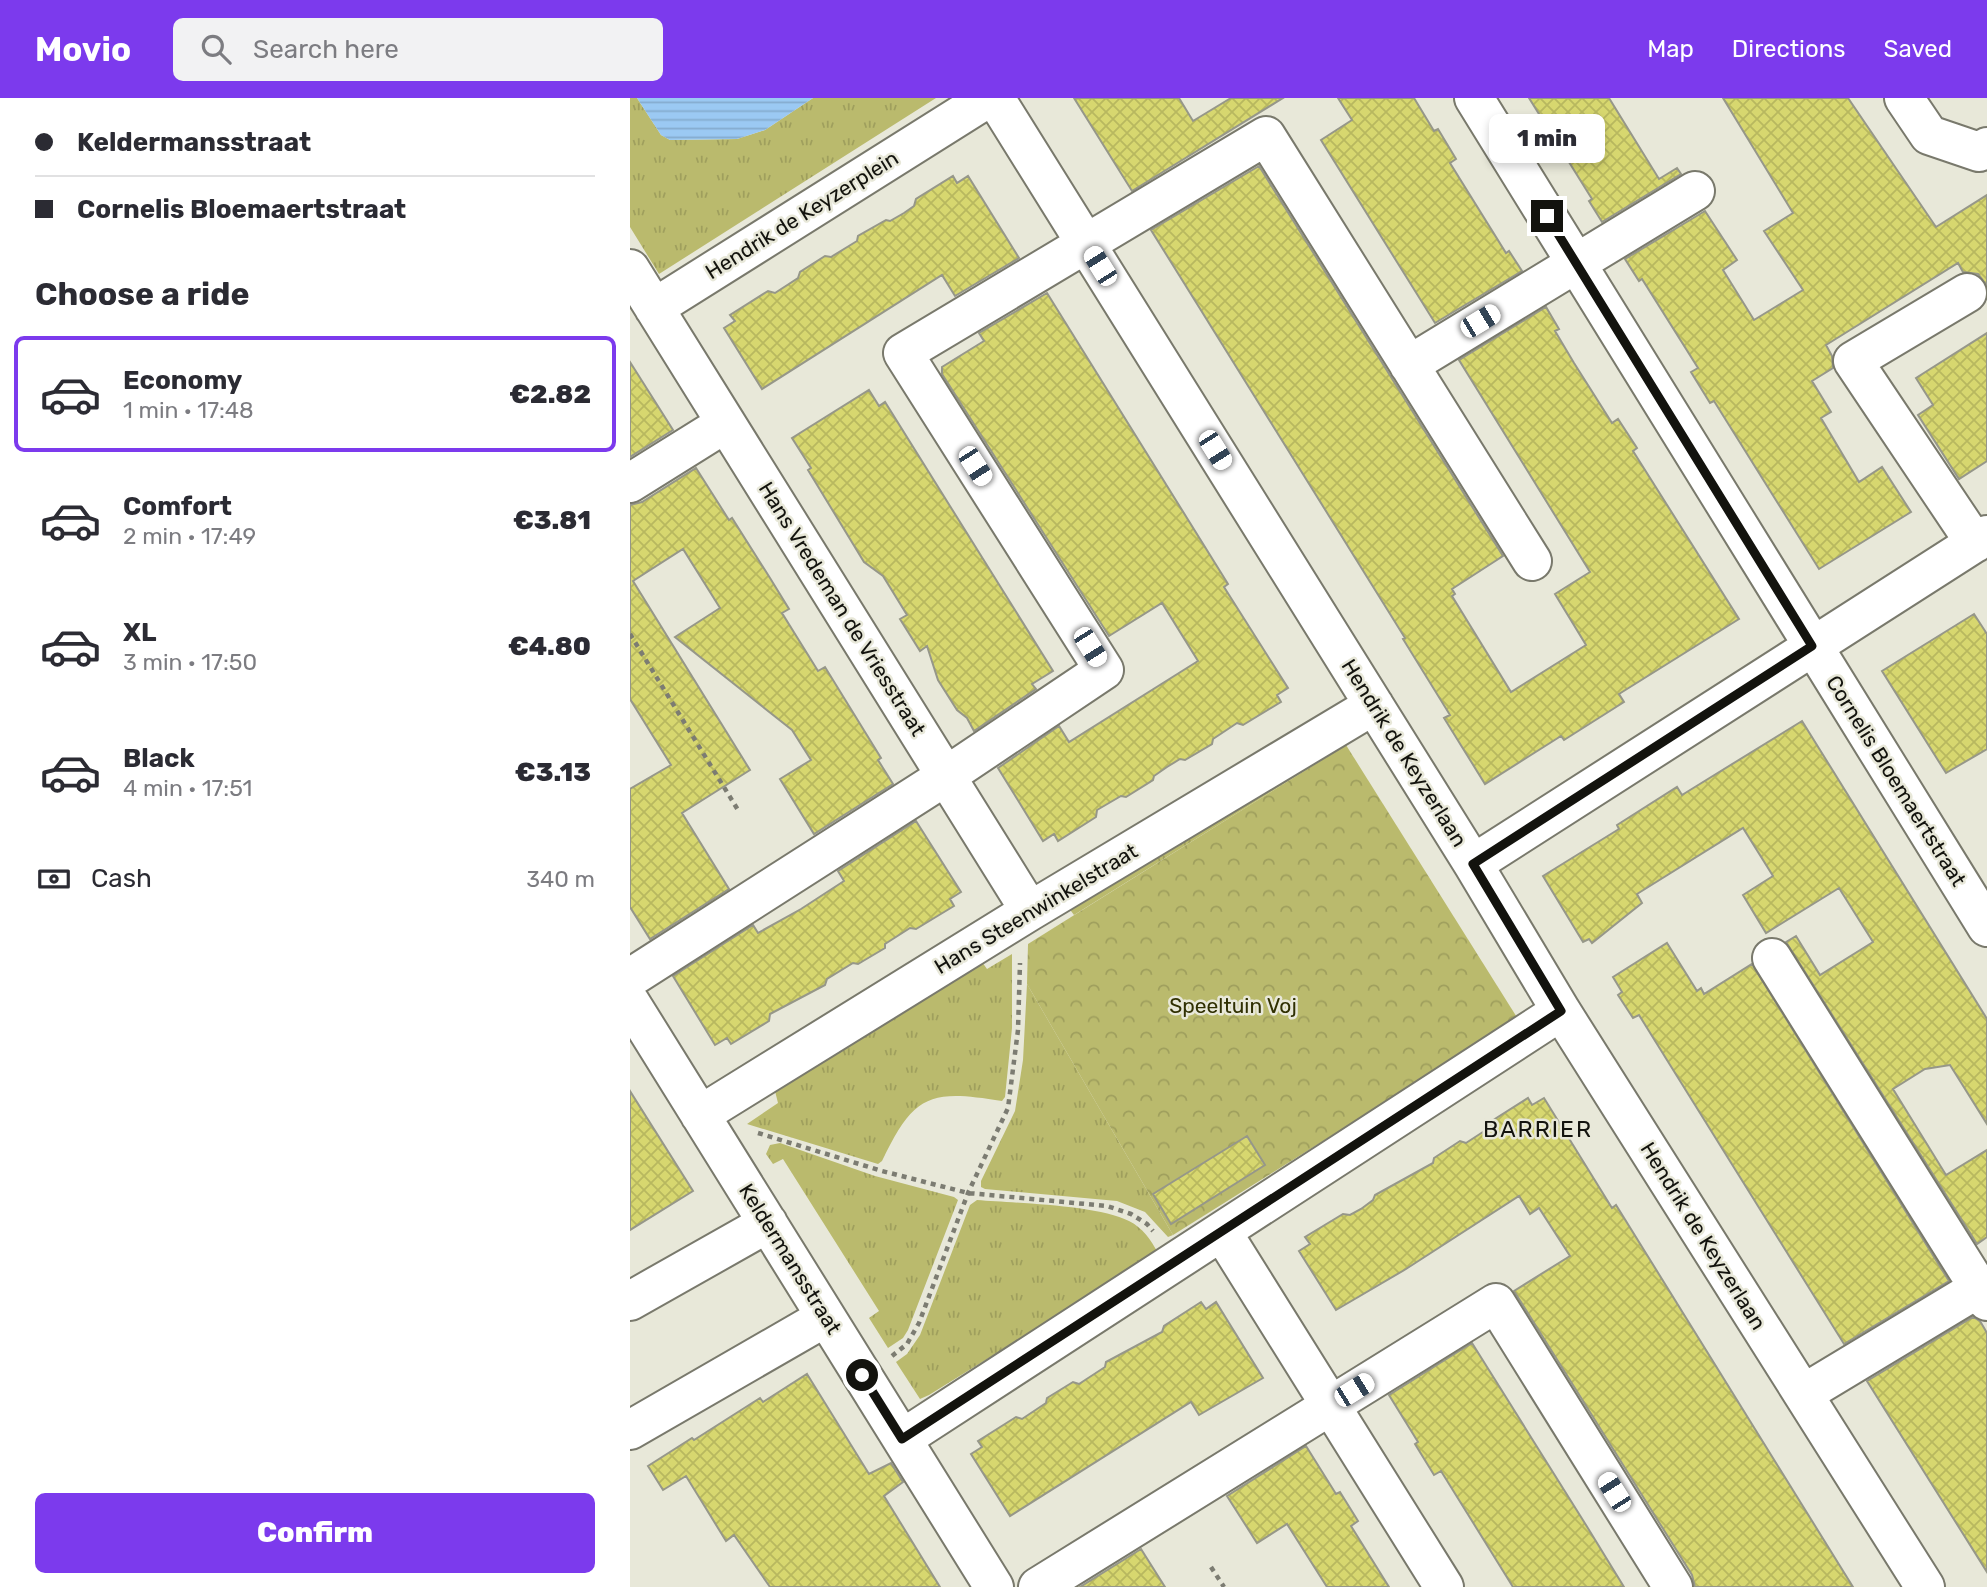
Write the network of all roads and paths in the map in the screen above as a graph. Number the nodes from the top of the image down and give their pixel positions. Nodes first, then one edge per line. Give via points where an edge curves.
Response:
1 (988, 98) edge
2 (995, 98) edge
3 (1474, 98) edge
4 (1905, 98) edge
5 (1987, 147) edge
6 (1695, 191) dead end
7 (1085, 242) junction
8 (1576, 264) junction
9 (630, 269) edge
10 (1967, 293) dead end
11 (654, 308) junction
12 (1409, 365) junction
13 (726, 423) junction
14 (630, 483) edge
15 (1981, 539) edge
16 (1532, 561) dead end
17 (630, 634) edge
18 (1812, 646) junction
19 (1374, 705) junction
20 (946, 776) junction
21 (738, 810) dead end
22 (1473, 864) junction
23 (1030, 911) junction
24 (1987, 927) edge
25 (1772, 958) dead end
26 (630, 978) edge
27 (630, 1002) edge
28 (1561, 1011) junction
29 (700, 1115) junction
30 (968, 1193) junction
31 (768, 1223) junction
32 (1222, 1232) junction
33 (1174, 1261) junction
34 (1983, 1294) edge
35 (630, 1301) edge
36 (826, 1317) junction
37 (862, 1375) junction
38 (1803, 1394) junction
39 (1330, 1405) junction
40 (630, 1430) edge
41 (902, 1439) junction
42 (1211, 1567) dead end
43 (993, 1587) edge
44 (1038, 1587) edge
45 (1224, 1587) edge
46 (1444, 1587) edge
47 (1673, 1587) edge
48 (1925, 1587) edge

1 - 11 street, Hendrik de Keyzerplein
2 - 7 street, Hendrik de Keyzerlaan
3 - 8 street, Cornelis Bloemaertstraat
4 - 5 street via 1929,135 1979,152
6 - 8 street
7 - 12 street via 1266,136
7 - 19 street, Hendrik de Keyzerlaan
7 - 20 street via 903,353 1104,670
8 - 12 street
8 - 18 street, Cornelis Bloemaertstraat
9 - 11 street
10 - 15 street via 1853,361
11 - 13 street, Hans Vredeman de Vriesstraat
12 - 16 street
13 - 14 street
13 - 20 street, Hans Vredeman de Vriesstraat
15 - 18 street
17 - 21 path
18 - 22 street
18 - 24 street, Cornelis Bloemaertstraat
19 - 22 street, Hendrik de Keyzerlaan
19 - 23 street, Hans Steenwinkelstraat
20 - 23 street, Hans Vredeman de Vriesstraat
20 - 26 street
22 - 28 street, Hendrik de Keyzerlaan
23 - 29 street, Hans Steenwinkelstraat
23 - 30 path via 1021,948 1018,1030 1008,1108
25 - 34 street
27 - 29 street, Keldermansstraat
28 - 32 street
28 - 38 street, Hendrik de Keyzerlaan
29 - 30 path
29 - 31 street, Keldermansstraat
30 - 33 path via 1107,1206 1147,1224
30 - 37 path via 907,1344
31 - 35 street
31 - 36 street, Keldermansstraat
32 - 33 street
32 - 39 street
33 - 41 street
34 - 38 street
36 - 37 street, Keldermansstraat
36 - 40 street
37 - 41 street, Keldermansstraat
38 - 48 street, Hendrik de Keyzerlaan
39 - 44 street
39 - 46 street
39 - 47 street via 1496,1303
41 - 43 street, Keldermansstraat
42 - 45 path

